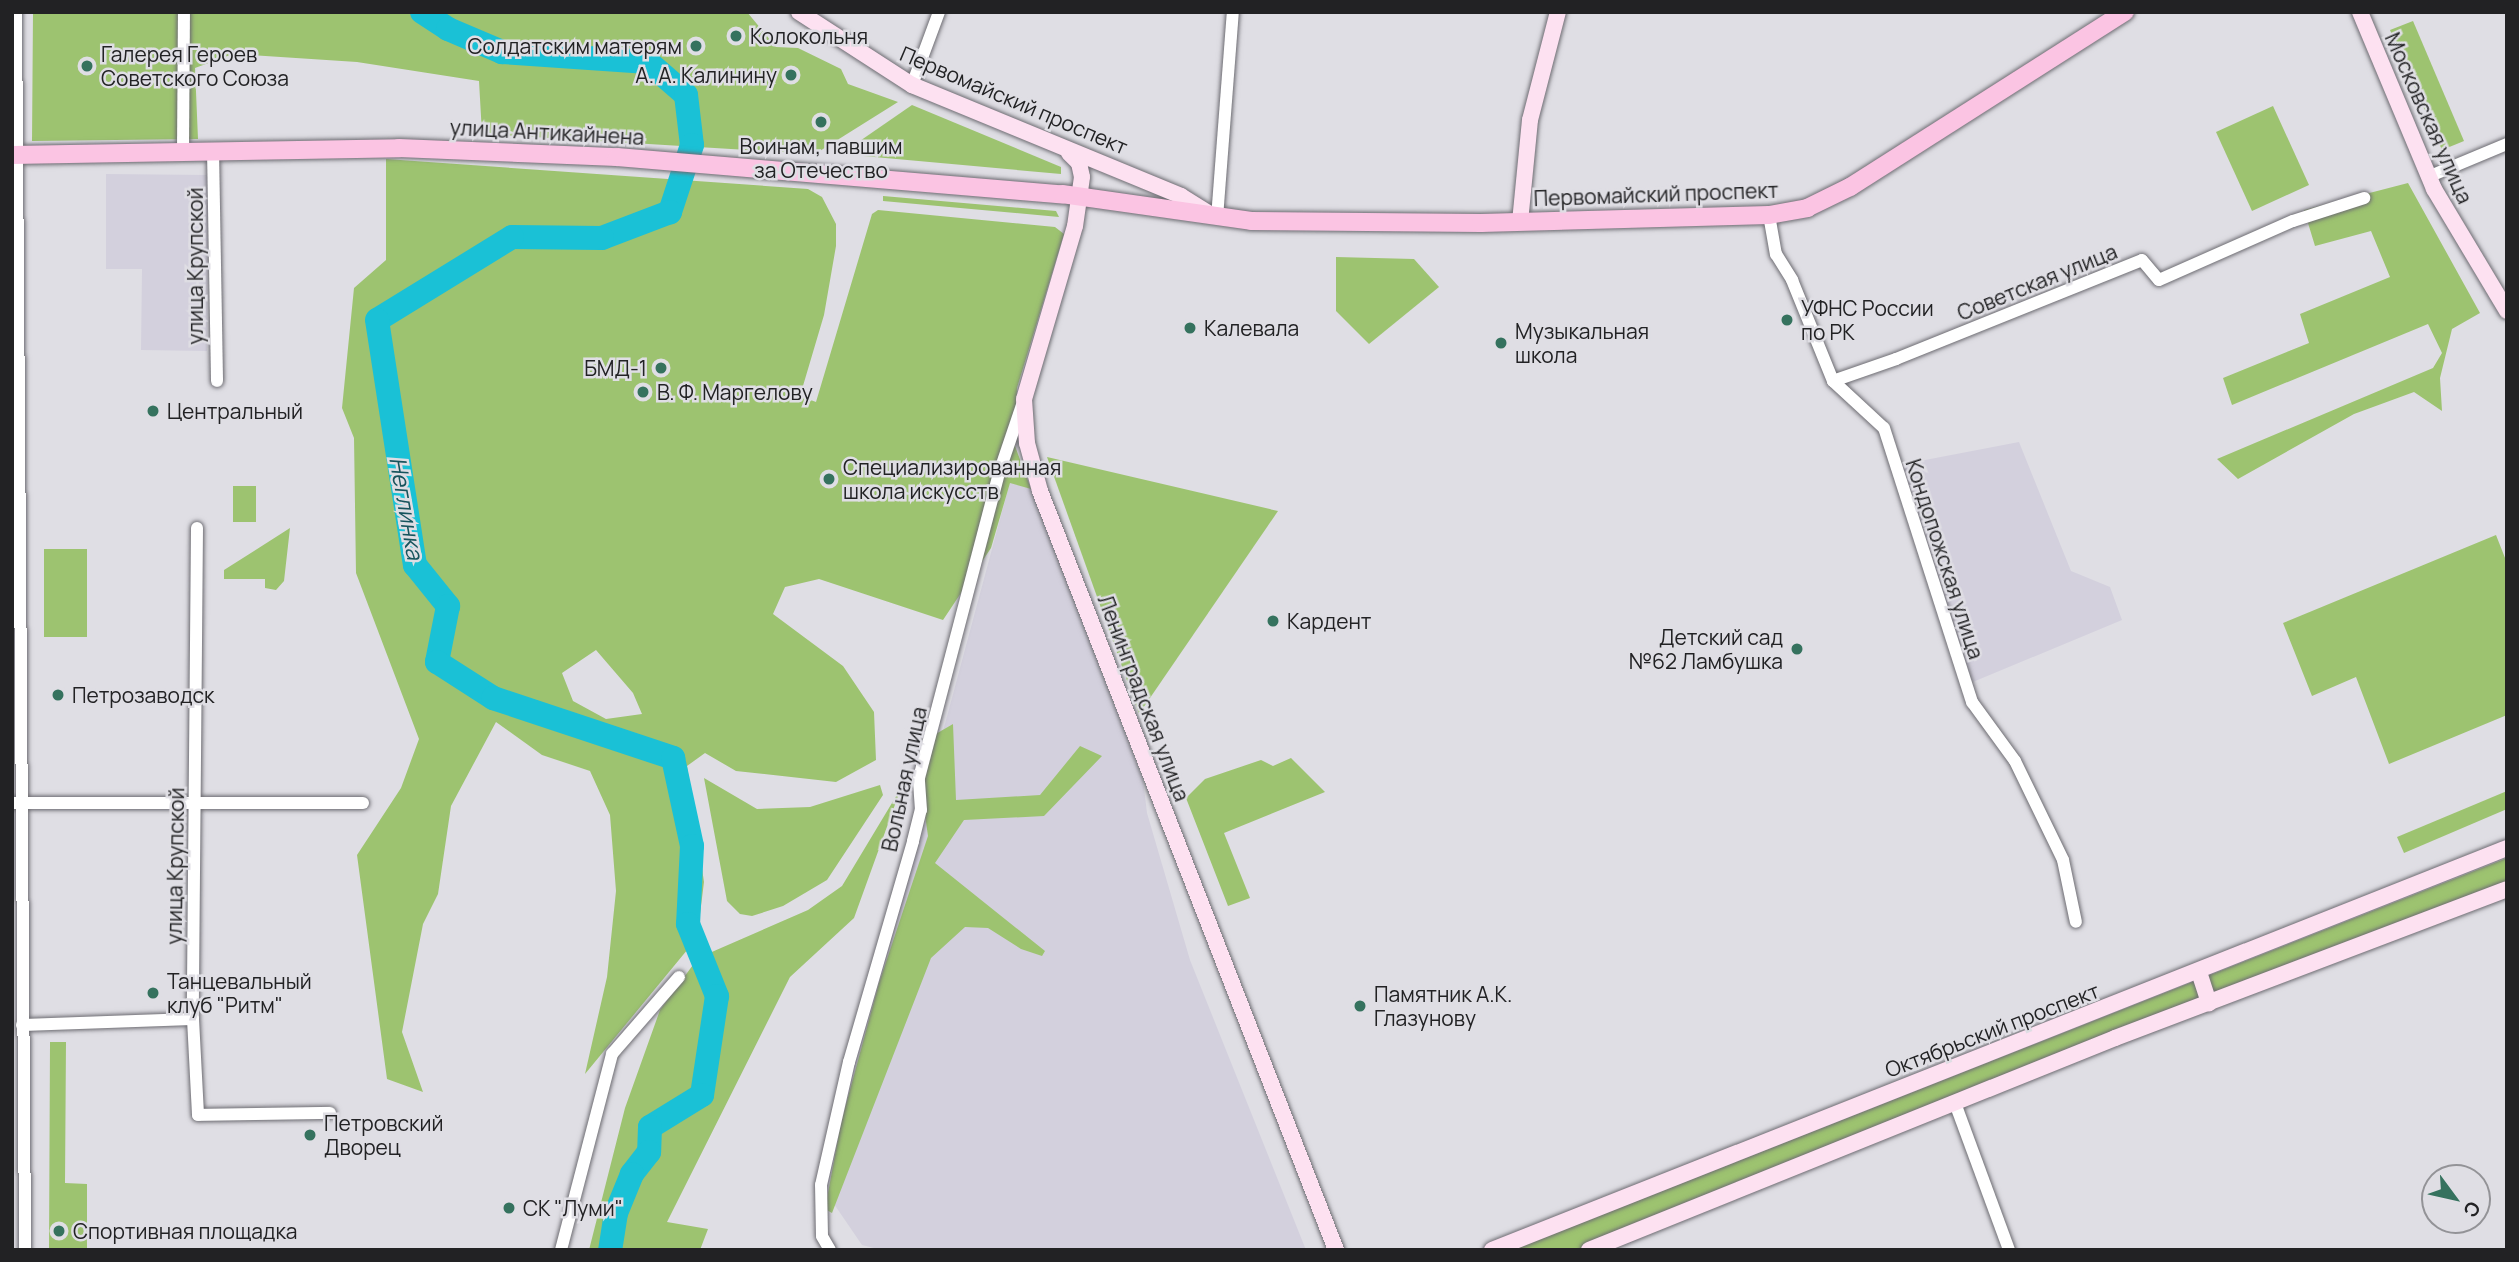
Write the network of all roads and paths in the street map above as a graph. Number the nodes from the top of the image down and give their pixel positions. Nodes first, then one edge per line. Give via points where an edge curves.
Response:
1 (16, 12) edge
2 (184, 12) edge
3 (799, 12) edge
4 (939, 12) edge
5 (1233, 12) edge
6 (1558, 12) edge
7 (2125, 12) edge
8 (2360, 12) edge
9 (912, 85) junction
10 (2507, 144) edge
11 (213, 150) junction
12 (183, 151) junction
13 (1069, 153) junction
14 (15, 155) edge
15 (2428, 177) junction
16 (1079, 197) junction
17 (2364, 198) dead end
18 (1769, 215) junction
19 (1217, 218) junction
20 (1520, 222) junction
21 (2507, 311) edge
22 (1833, 380) junction
23 (218, 381) dead end
24 (1024, 399) junction
25 (197, 528) dead end
26 (16, 608) edge
27 (16, 803) edge
28 (196, 803) junction
29 (363, 803) dead end
30 (2507, 848) edge
31 (2507, 889) edge
32 (2076, 922) dead end
33 (2199, 972) junction
34 (679, 977) dead end
35 (2209, 1003) junction
36 (193, 1019) junction
37 (22, 1025) junction
38 (1955, 1103) junction
39 (330, 1114) dead end
40 (25, 1250) edge
41 (561, 1250) edge
42 (830, 1250) edge
43 (1336, 1250) edge
44 (1492, 1250) edge
45 (1589, 1250) edge
46 (2009, 1250) edge

1 - 14 street
2 - 12 street
3 - 9 main road, Первомайский проспект
4 - 9 street
5 - 19 street
6 - 20 main road via 1530,120
7 - 18 main road, Первомайский проспект via 1850,187 1807,208
8 - 15 main road, Московская улица
9 - 13 main road, Первомайский проспект
10 - 15 street
11 - 12 main road, улица Антикайнена
11 - 16 main road, улица Антикайнена via 399,148 617,157
11 - 23 street, улица Крупской
12 - 14 main road, улица Антикайнена
13 - 16 main road, Ленинградская улица via 1082,171
13 - 19 main road, Первомайский проспект via 1181,196
14 - 26 street
15 - 21 main road, Московская улица
16 - 19 main road, Первомайский проспект
16 - 24 main road, Ленинградская улица via 1075,226
17 - 22 street, Советская улица via 2293,221 2159,279 2142,260
18 - 20 main road, Первомайский проспект
18 - 22 street, Кондопожская улица via 1776,254 1792,280
19 - 20 main road, Первомайский проспект
22 - 32 street, Кондопожская улица via 1884,428 1972,702 2015,761 2063,860
24 - 42 street, Вольная улица via 999,473 919,778 921,810 913,841 845,1076 818,1212
24 - 43 main road, Ленинградская улица via 1027,443 1040,491
25 - 28 street, улица Крупской
26 - 27 street
27 - 28 street
27 - 37 street
28 - 29 street
28 - 36 street, улица Крупской
30 - 33 main road, Октябрьский проспект
31 - 35 main road
33 - 35 main road
33 - 44 main road, Октябрьский проспект
34 - 41 street via 612,1054
35 - 38 main road
36 - 37 street
36 - 39 street, улица Крупской via 198,1115
37 - 40 street
38 - 45 main road
38 - 46 street

